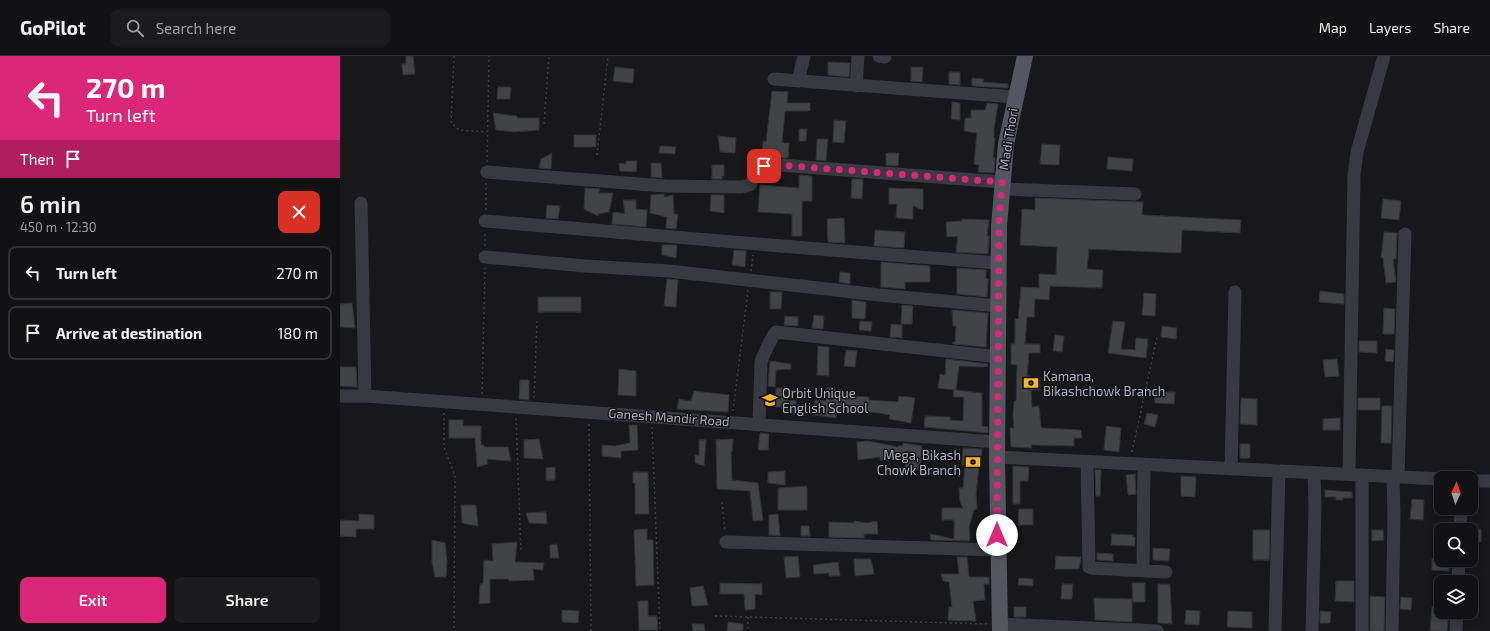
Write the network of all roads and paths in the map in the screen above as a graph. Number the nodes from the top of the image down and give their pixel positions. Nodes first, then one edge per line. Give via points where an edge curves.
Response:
1 (454, 56) edge
2 (549, 56) edge
3 (608, 56) edge
4 (804, 56) edge
5 (858, 56) edge
6 (878, 56) edge
7 (885, 56) edge
8 (1025, 56) edge
9 (1384, 56) edge
10 (774, 79) dead end
11 (798, 81) junction
12 (856, 86) junction
13 (1015, 97) junction
14 (544, 124) dead end
15 (487, 132) dead end
16 (597, 155) dead end
17 (486, 172) dead end
18 (1002, 186) junction
19 (1135, 194) dead end
20 (361, 203) dead end
21 (486, 221) dead end
22 (1405, 234) dead end
23 (754, 243) junction
24 (485, 257) dead end
25 (999, 263) junction
26 (750, 279) junction
27 (1235, 292) dead end
28 (999, 306) junction
29 (537, 321) dead end
30 (1158, 337) dead end
31 (999, 357) junction
32 (340, 396) edge
33 (364, 396) junction
34 (444, 403) junction
35 (515, 407) junction
36 (534, 408) junction
37 (589, 412) junction
38 (651, 416) junction
39 (732, 421) junction
40 (759, 423) junction
41 (997, 449) junction
42 (1087, 462) junction
43 (1129, 464) junction
44 (1144, 464) junction
45 (1231, 469) junction
46 (1279, 471) junction
47 (1314, 473) junction
48 (1349, 474) junction
49 (1362, 475) junction
50 (1396, 477) junction
51 (1434, 479) edge
52 (1478, 481) edge
53 (1490, 481) edge
54 (722, 502) dead end
55 (726, 542) joint
56 (997, 550) junction
57 (521, 552) dead end
58 (1143, 570) junction
59 (1166, 572) dead end
60 (715, 616) dead end
61 (748, 616) junction
62 (1457, 619) edge
63 (999, 627) edge
64 (454, 631) edge
65 (591, 631) edge
66 (660, 631) edge
67 (748, 631) edge
68 (1157, 631) edge
69 (1275, 631) edge
70 (1312, 631) edge
71 (1362, 631) edge
72 (1392, 631) edge
73 (1456, 631) edge

1 - 15 path via 451,123 459,130
2 - 14 path
3 - 16 path
4 - 11 street
5 - 12 street
6 - 7 street
8 - 13 main road, Madi Thori
9 - 48 street via 1357,152 1354,176
10 - 11 street
11 - 12 street
12 - 13 street
13 - 18 main road, Madi Thori via 1006,144
17 - 18 street via 665,186 741,187 750,184 758,168 779,165
18 - 19 street
18 - 25 main road, Madi Thori
20 - 33 street
21 - 23 street
22 - 50 street
23 - 25 street
23 - 26 path
24 - 26 street
25 - 28 main road, Madi Thori
26 - 28 street via 879,295
26 - 39 path
27 - 45 street
28 - 31 main road, Madi Thori
29 - 36 path
30 - 43 path
31 - 40 street via 776,332 762,356
31 - 41 main road, Madi Thori
32 - 33 street, Ganesh Mandir Road
33 - 34 street, Ganesh Mandir Road
34 - 35 street, Ganesh Mandir Road
34 - 64 path via 444,448 455,476
35 - 36 street, Ganesh Mandir Road
35 - 57 path
36 - 37 street, Ganesh Mandir Road
37 - 38 street, Ganesh Mandir Road
37 - 65 path
38 - 39 street, Ganesh Mandir Road
38 - 66 path
39 - 40 street, Ganesh Mandir Road
40 - 41 street, Ganesh Mandir Road
41 - 42 street, Ganesh Mandir Road
41 - 56 main road, Madi Thori
42 - 43 street, Ganesh Mandir Road
42 - 58 street via 1089,567
43 - 44 street, Ganesh Mandir Road
44 - 45 street, Ganesh Mandir Road
44 - 58 street
45 - 46 street, Ganesh Mandir Road
46 - 47 street, Ganesh Mandir Road
46 - 69 street
47 - 48 street, Ganesh Mandir Road
47 - 70 street
48 - 49 street, Ganesh Mandir Road
49 - 50 street, Ganesh Mandir Road
49 - 71 street
50 - 51 street, Ganesh Mandir Road
50 - 72 street
52 - 53 street
54 - 55 path
55 - 56 street
56 - 63 main road, Madi Thori
58 - 59 street
60 - 61 path
61 - 63 path
61 - 67 path
62 - 73 street
63 - 68 street

